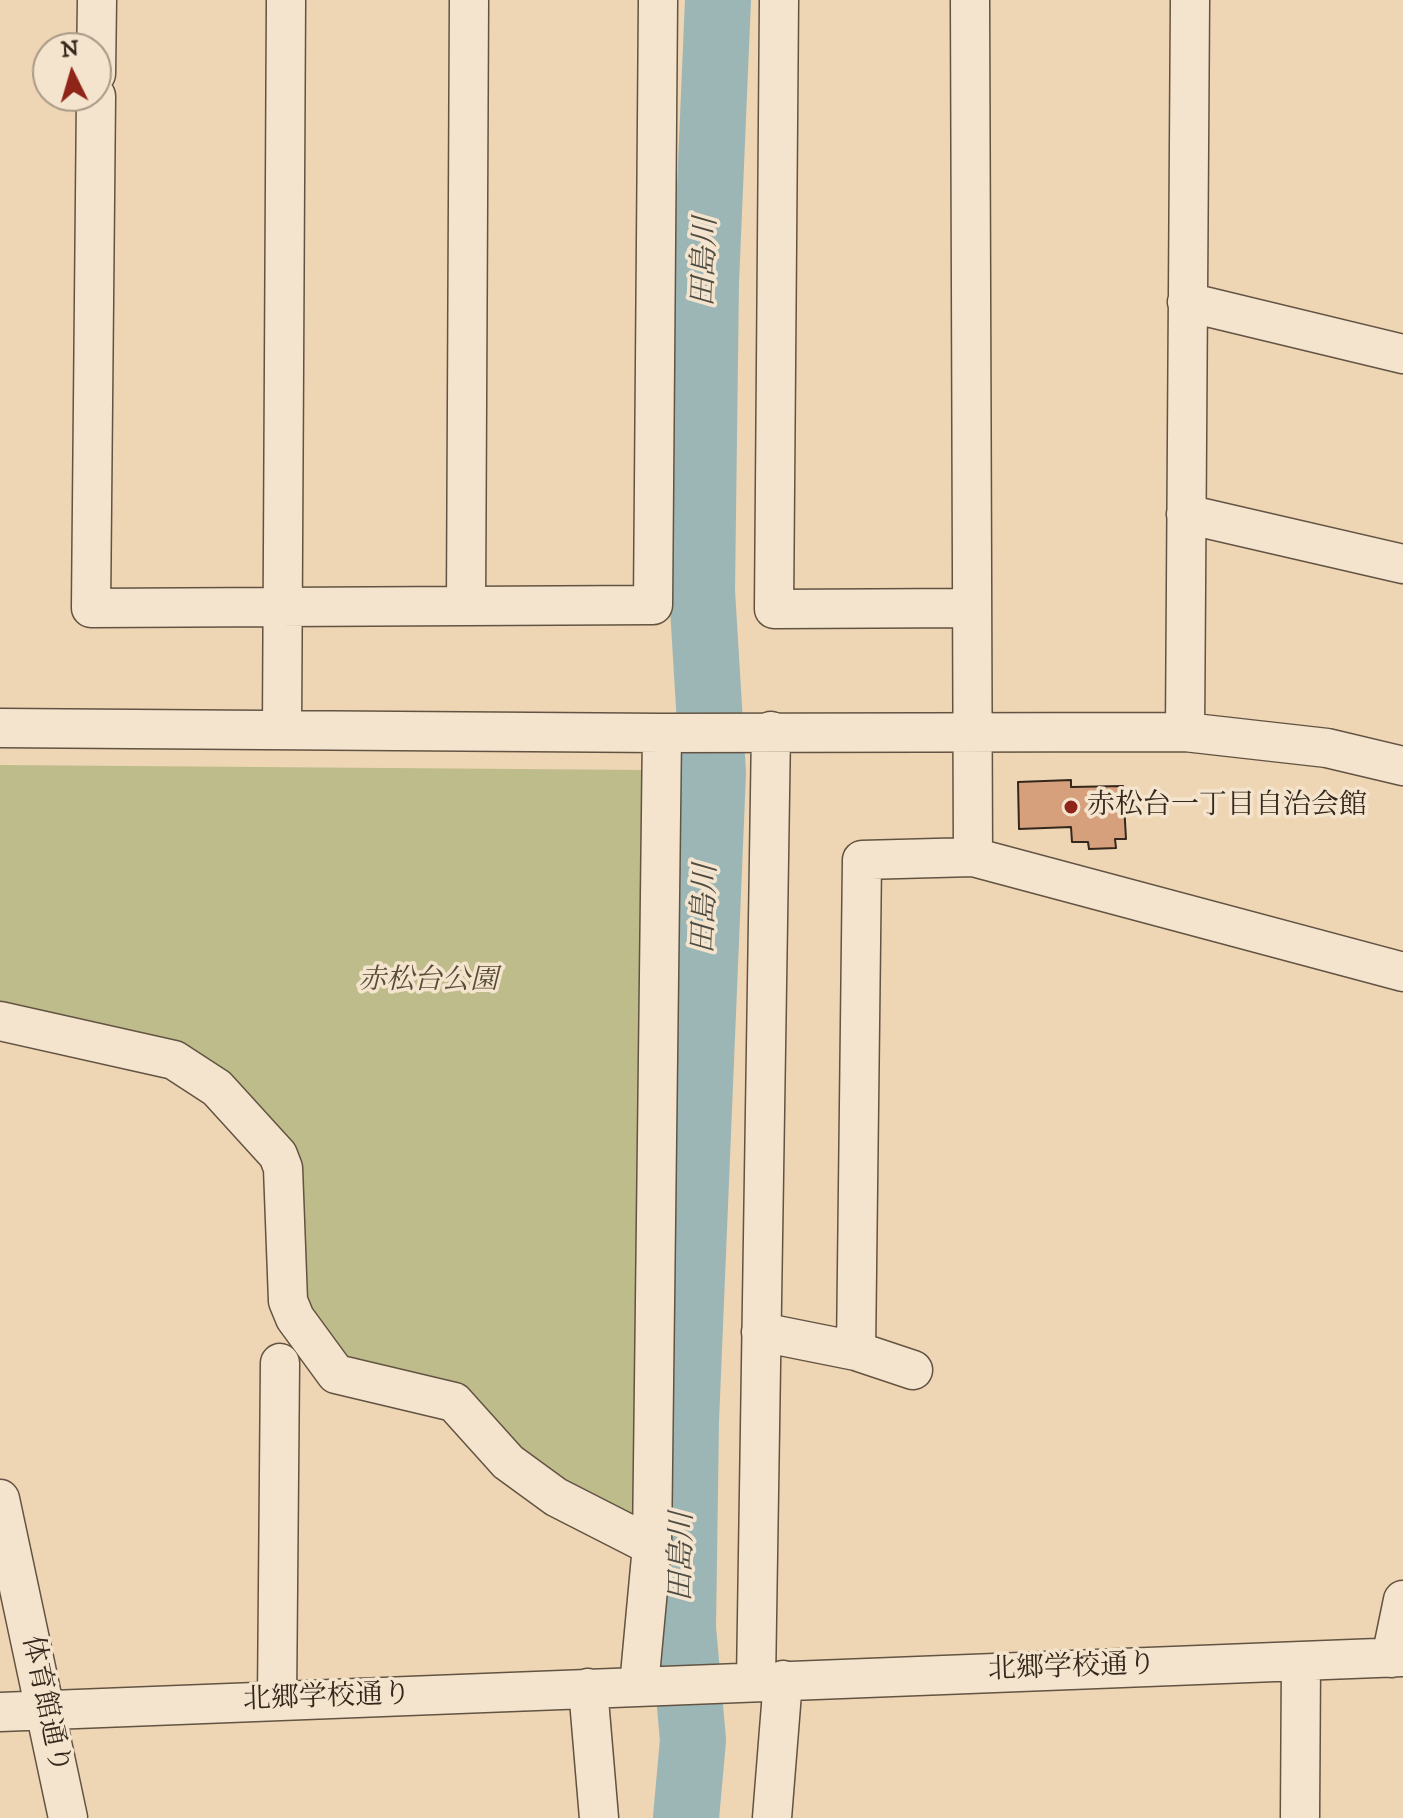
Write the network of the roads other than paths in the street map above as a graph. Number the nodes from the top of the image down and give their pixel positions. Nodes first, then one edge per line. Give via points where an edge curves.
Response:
1 (97, 0) edge
2 (286, 0) edge
3 (469, 0) edge
4 (658, 0) edge
5 (779, 0) edge
6 (970, 0) edge
7 (1190, 0) edge
8 (97, 32) edge
9 (96, 112) edge
10 (1187, 302) junction
11 (1403, 354) edge
12 (1186, 514) junction
13 (1403, 564) edge
14 (466, 606) junction
15 (284, 607) junction
16 (972, 608) junction
17 (0, 728) edge
18 (282, 730) junction
19 (762, 730) junction
20 (972, 732) junction
21 (1185, 732) junction
22 (668, 733) junction
23 (1403, 766) edge
24 (973, 857) junction
25 (1403, 972) edge
26 (0, 1021) edge
27 (761, 1332) junction
28 (856, 1351) junction
29 (280, 1363) dead end
30 (913, 1370) dead end
31 (0, 1499) edge
32 (652, 1546) junction
33 (1403, 1600) edge
34 (1397, 1658) edge
35 (1301, 1661) junction
36 (760, 1681) junction
37 (647, 1686) junction
38 (588, 1688) junction
39 (277, 1700) junction
40 (44, 1710) junction
41 (0, 1712) edge
42 (68, 1818) edge
43 (599, 1818) edge
44 (772, 1818) edge
45 (1300, 1818) edge

1 - 8 street
2 - 15 street
3 - 14 street
4 - 14 street via 653,605
5 - 16 street via 774,609
6 - 16 street
7 - 10 street
9 - 15 street via 91,608
10 - 11 street
10 - 12 street
12 - 13 street
12 - 21 street
14 - 15 street
15 - 18 street
16 - 20 street
17 - 18 street
18 - 22 street
19 - 20 street
19 - 22 street
19 - 27 street
20 - 21 street
20 - 24 street
21 - 23 street via 1327,748
22 - 32 street
24 - 25 street
24 - 28 street via 862,860
26 - 32 street via 174,1060 217,1088 278,1155 283,1168 288,1301 336,1374 454,1402 508,1462 556,1497
27 - 28 street
27 - 36 street
28 - 30 street
29 - 39 street
31 - 40 street, 体育館通り
32 - 37 street
33 - 34 street
34 - 35 street, 北郷学校通り
35 - 36 street, 北郷学校通り
35 - 45 street
36 - 37 street, 北郷学校通り
36 - 44 street
37 - 38 street, 北郷学校通り
38 - 39 street, 北郷学校通り
38 - 43 street
39 - 40 street, 北郷学校通り
40 - 41 street, 北郷学校通り
40 - 42 street, 体育館通り

